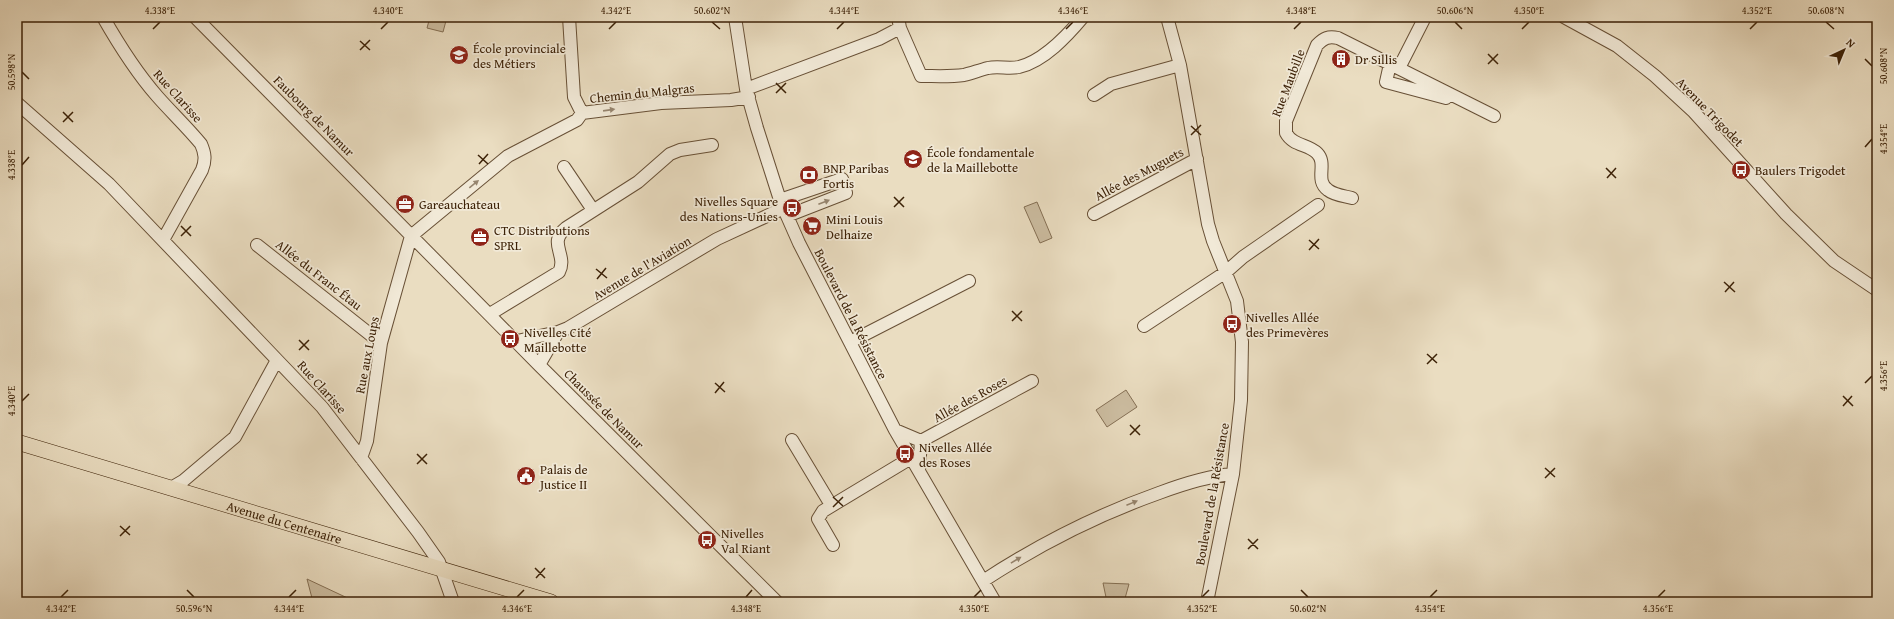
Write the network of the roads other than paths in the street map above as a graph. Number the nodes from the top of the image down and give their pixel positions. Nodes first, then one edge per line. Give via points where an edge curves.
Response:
1 (103, 17) edge
2 (195, 17) edge
3 (569, 17) edge
4 (735, 17) edge
5 (1083, 17) edge
6 (1167, 17) edge
7 (1425, 17) edge
8 (1564, 17) edge
9 (899, 23) edge
10 (1180, 65) junction
11 (1395, 66) junction
12 (748, 93) junction
13 (1094, 95) dead end
14 (1454, 96) junction
15 (17, 103) edge
16 (582, 113) junction
17 (1494, 116) dead end
18 (712, 145) dead end
19 (1197, 159) junction
20 (564, 167) dead end
21 (1352, 198) dead end
22 (1318, 205) dead end
23 (784, 208) junction
24 (593, 210) junction
25 (1094, 214) dead end
26 (412, 236) junction
27 (163, 240) junction
28 (257, 245) dead end
29 (1226, 272) junction
30 (969, 281) dead end
31 (1877, 290) edge
32 (490, 314) junction
33 (1144, 326) dead end
34 (558, 332) junction
35 (517, 341) junction
36 (850, 342) junction
37 (381, 343) junction
38 (277, 360) junction
39 (539, 365) junction
40 (1032, 381) dead end
41 (895, 430) junction
42 (792, 440) dead end
43 (921, 441) junction
44 (17, 442) edge
45 (361, 458) junction
46 (911, 458) junction
47 (919, 470) junction
48 (1233, 474) junction
49 (171, 488) junction
50 (831, 505) junction
51 (833, 545) dead end
52 (442, 569) junction
53 (983, 581) junction
54 (453, 602) edge
55 (551, 602) edge
56 (777, 602) edge
57 (995, 602) edge
58 (1207, 602) edge

1 - 27 street, Rue Clarisse via 116,41 156,96 201,144 205,152 202,170
2 - 26 street, Faubourg de Namur
3 - 16 street via 574,97
4 - 12 street, Boulevard de la Résistance
5 - 9 street via 1063,39 1030,63 1018,67 990,68 964,75 941,76 921,76
6 - 10 street, Boulevard de la Résistance
7 - 11 street
8 - 31 street, Avenue Trigodet via 1617,46 1655,76 1693,111 1786,214 1834,261
9 - 12 street, Chemin du Malgras via 879,39
10 - 13 street via 1111,84
10 - 19 street, Boulevard de la Résistance
11 - 14 street, Rue Maubille
11 - 14 street, Rue Maubille via 1386,82 1448,98
11 - 21 street, Rue Maubille via 1338,38 1324,38 1317,45 1286,121 1286,133 1289,138 1316,152 1321,158 1321,183 1327,190
16 -> 12 street, Chemin du Malgras via 661,103 731,100
12 - 23 street, Boulevard de la Résistance
14 - 17 street, Rue Maubille
15 - 27 street, Rue Clarisse via 110,184
26 -> 16 street, Chemin du Malgras via 502,161 577,120
18 - 24 street via 670,154 638,182
19 - 25 street, Allée des Muguets
19 - 29 street, Boulevard de la Résistance via 1208,224
20 - 24 street
22 - 29 street
23 - 34 street, Avenue de l'Aviation via 718,239
23 - 36 street, Boulevard de la Résistance via 809,264
24 - 32 street via 559,233 557,245 562,266 559,272
26 - 32 street, Chaussée de Namur
26 - 37 street, Rue aux Loups
27 - 38 street, Rue Clarisse
28 - 37 street, Allée du Franc Étau
29 - 33 street
29 - 48 street, Boulevard de la Résistance via 1237,301 1242,342 1241,400
30 - 36 street
32 - 35 street, Chaussée de Namur
34 - 35 street, Avenue de l'Aviation
34 - 39 street
35 - 39 street, Chaussée de Namur
36 - 41 street, Boulevard de la Résistance
37 - 45 street, Rue aux Loups via 367,441
38 - 45 street, Rue Clarisse via 322,407
38 - 49 street via 235,437
39 - 56 street, Chaussée de Namur
40 - 43 street, Allée des Roses
41 - 43 street
41 - 46 street, Boulevard de la Résistance
42 - 50 street
43 - 47 street
44 - 49 main road, Avenue du Centenaire
45 - 52 street, Rue Clarisse via 418,532
46 - 47 street, Boulevard de la Résistance
46 - 50 street
47 - 53 street, Boulevard de la Résistance
53 -> 48 street via 1037,548 1109,512 1188,483 1217,475
48 - 58 street, Boulevard de la Résistance
49 - 52 main road, Avenue du Centenaire
50 - 51 street via 818,519
52 - 54 street, Rue Clarisse
52 - 55 main road, Avenue du Centenaire
53 - 57 street, Boulevard de la Résistance

